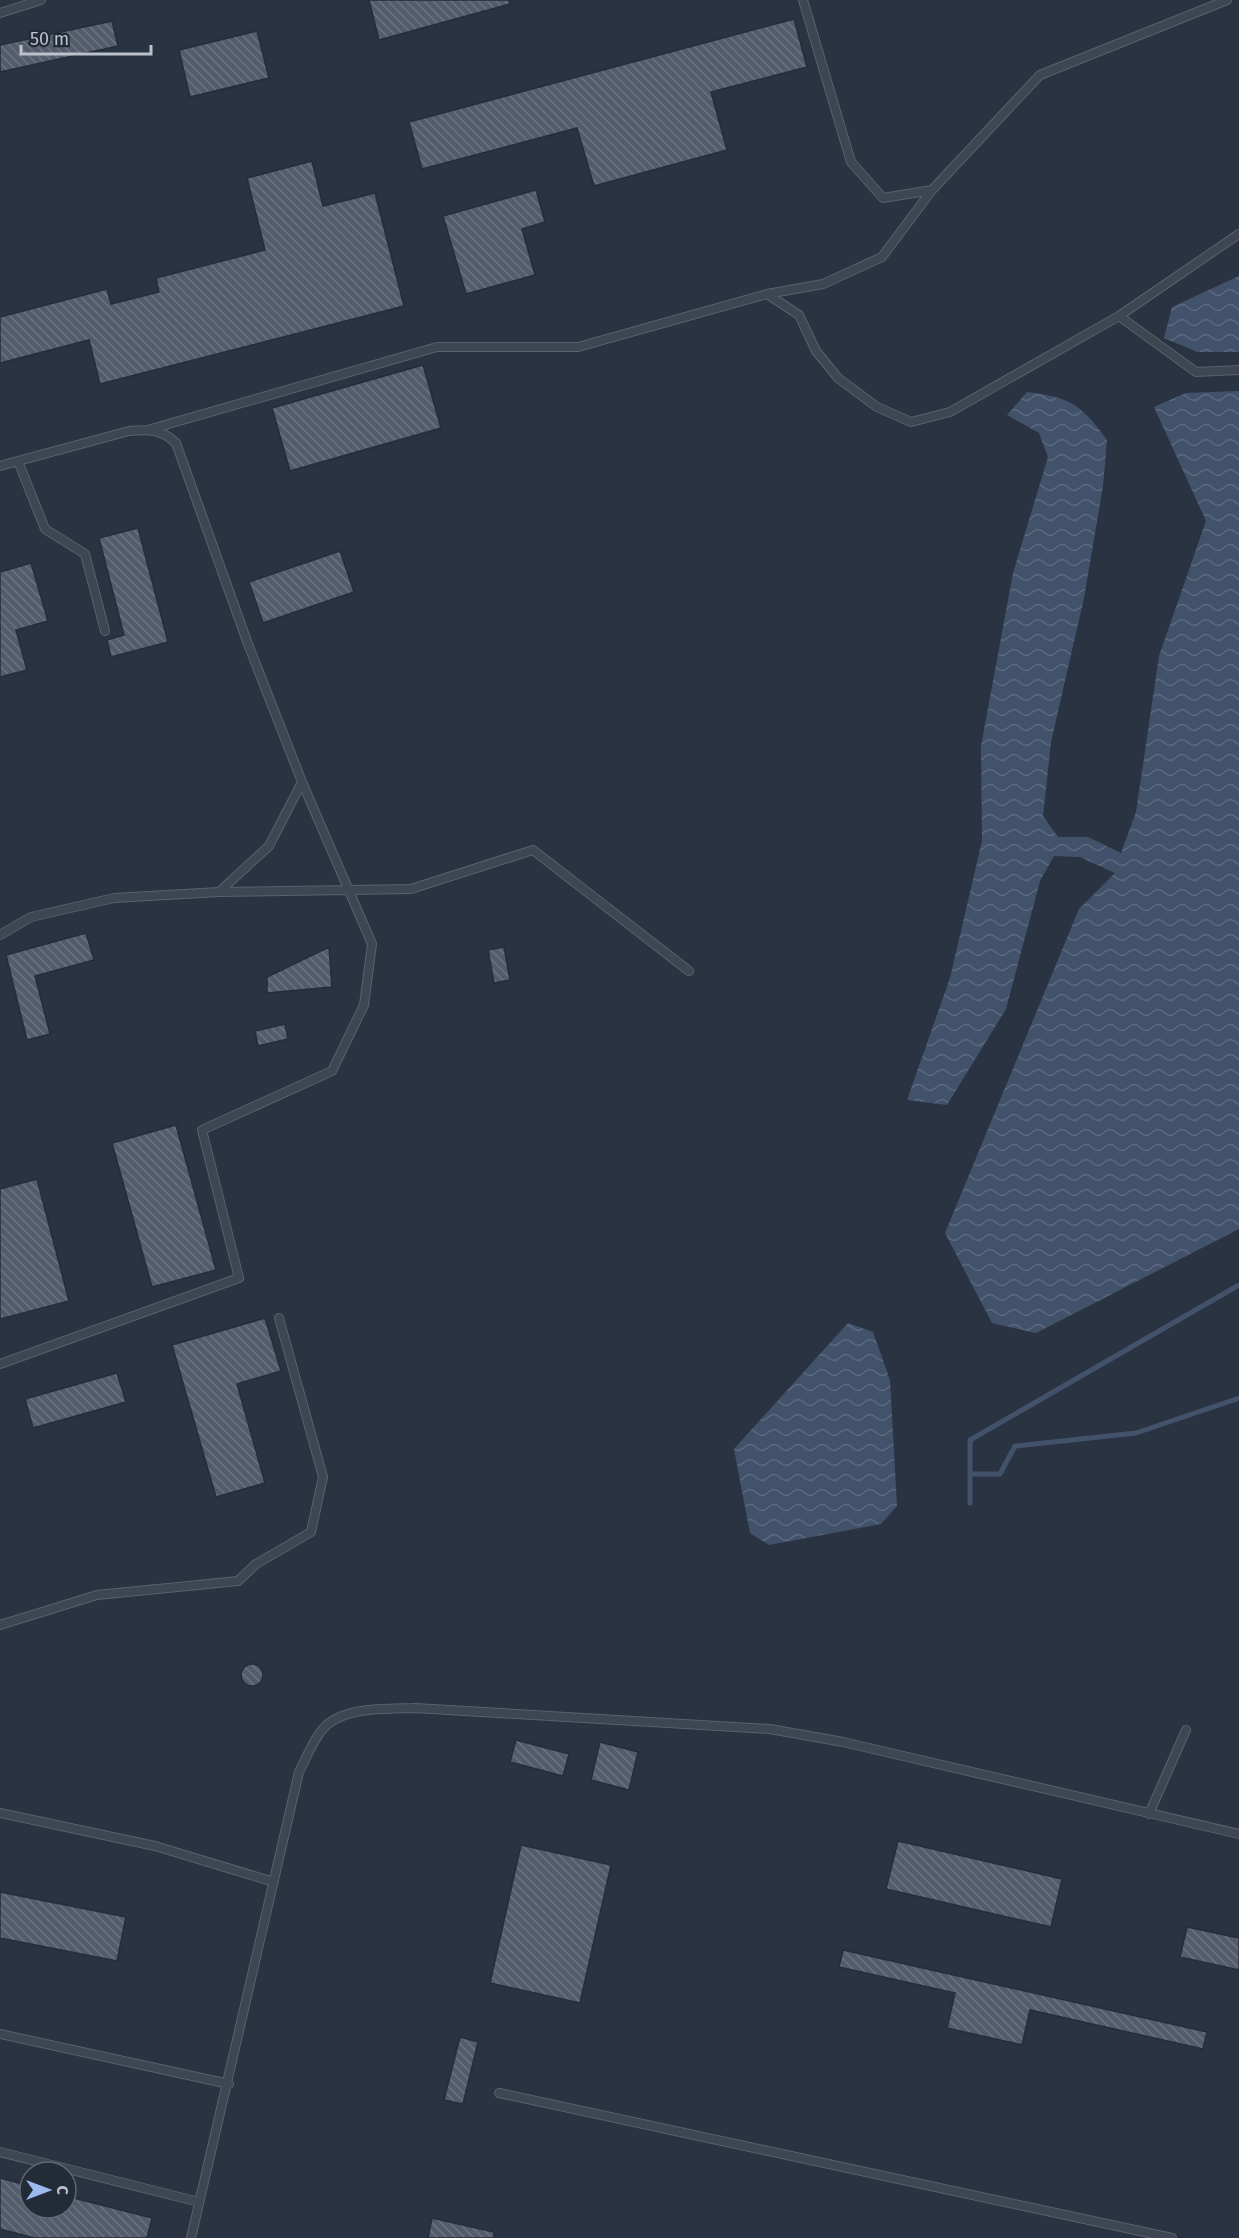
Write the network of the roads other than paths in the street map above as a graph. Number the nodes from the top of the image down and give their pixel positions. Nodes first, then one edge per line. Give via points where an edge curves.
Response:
1 (41, 0) edge
2 (803, 0) edge
3 (1227, 0) edge
4 (0, 13) edge
5 (932, 190) junction
6 (1239, 234) edge
7 (767, 294) junction
8 (1119, 316) junction
9 (1239, 370) edge
10 (151, 429) junction
11 (18, 461) junction
12 (0, 466) edge
13 (105, 631) dead end
14 (302, 782) junction
15 (350, 891) junction
16 (219, 892) junction
17 (0, 935) edge
18 (689, 971) dead end
19 (279, 1318) dead end
20 (0, 1364) edge
21 (0, 1625) edge
22 (1186, 1730) dead end
23 (0, 1813) edge
24 (1149, 1814) junction
25 (1239, 1834) edge
26 (274, 1882) junction
27 (0, 2034) edge
28 (229, 2084) junction
29 (499, 2093) dead end
30 (0, 2152) edge
31 (199, 2202) junction
32 (191, 2238) edge
33 (1172, 2238) edge

1 - 4 lane
2 - 5 lane via 851,162 883,198
3 - 5 lane via 1040,75
5 - 7 lane via 882,257 823,284
6 - 8 lane
7 - 8 lane via 799,315 816,351 838,378 877,407 911,422 950,412
7 - 10 lane via 578,347 437,347
8 - 9 lane via 1196,372
10 - 11 lane via 129,431
10 - 14 lane via 176,443
11 - 12 lane
11 - 13 lane via 45,529 85,554
14 - 15 lane
14 - 16 lane via 269,846
15 - 16 lane
15 - 18 lane via 411,889 533,850
15 - 20 lane via 372,944 364,1005 332,1071 202,1130 239,1278
16 - 17 lane via 114,898 31,917
19 - 21 lane via 323,1477 311,1532 256,1564 238,1581 97,1595
22 - 24 lane
23 - 26 lane via 155,1846
24 - 25 lane
24 - 26 lane via 843,1742 770,1729 415,1708 373,1709 341,1717 322,1729 299,1772
26 - 28 lane
27 - 28 lane
28 - 31 lane
29 - 33 lane
30 - 31 lane
31 - 32 lane

